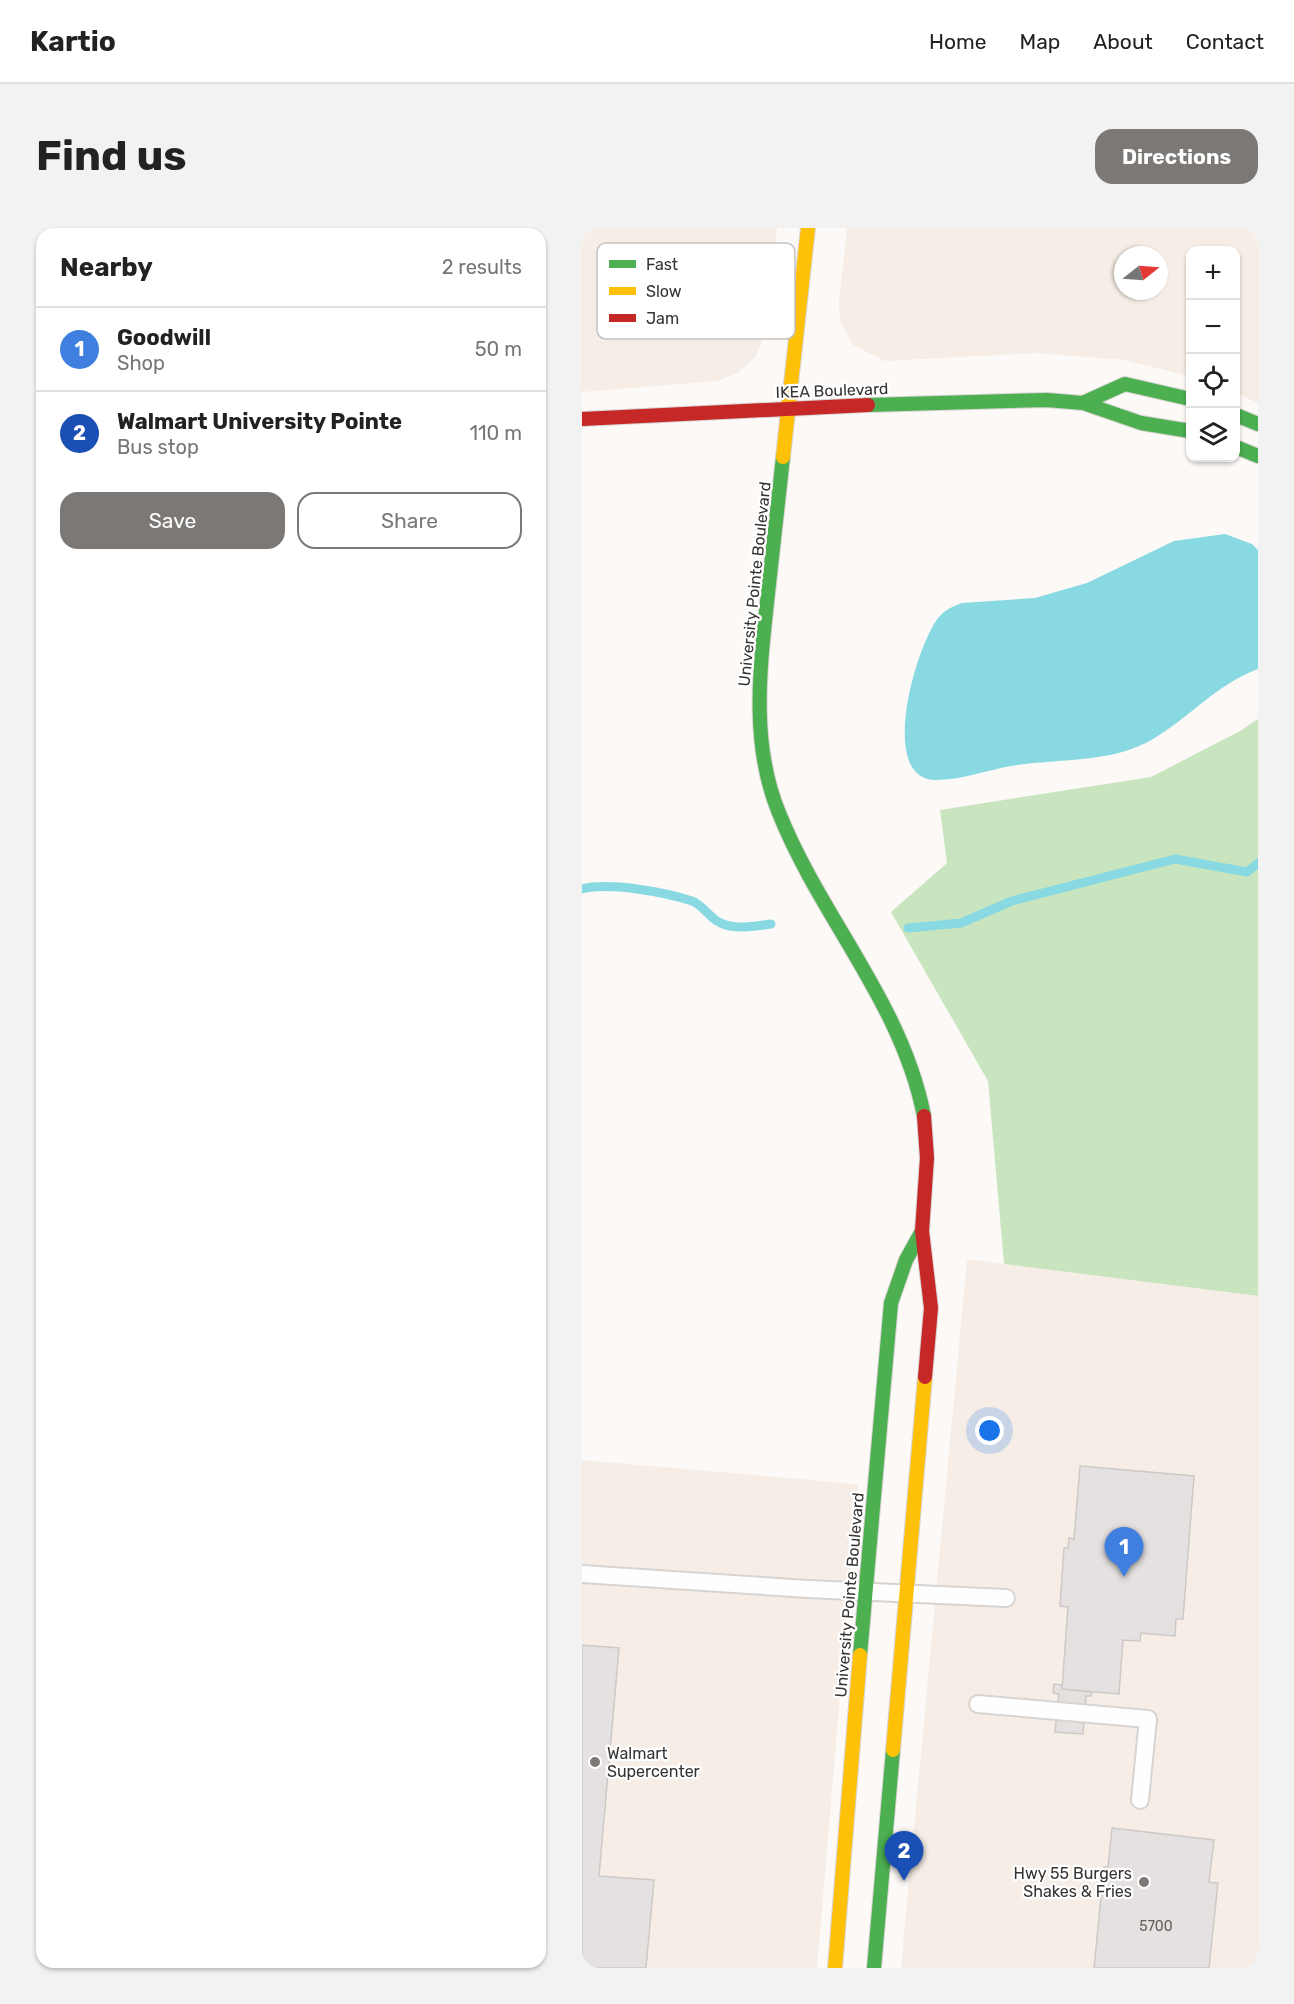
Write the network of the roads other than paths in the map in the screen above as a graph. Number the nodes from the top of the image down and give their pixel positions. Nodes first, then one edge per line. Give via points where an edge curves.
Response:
1 (808, 228) edge
2 (1186, 398) edge
3 (1083, 403) junction
4 (788, 407) junction
5 (1240, 417) edge
6 (582, 419) edge
7 (1258, 424) edge
8 (1186, 430) edge
9 (1240, 449) edge
10 (1258, 456) edge
11 (922, 1231) junction
12 (582, 1574) edge
13 (865, 1591) junction
14 (907, 1593) junction
15 (1006, 1598) dead end
16 (978, 1704) dead end
17 (1140, 1800) dead end
18 (835, 1968) edge
19 (874, 1968) edge

1 - 4 street, University Pointe Boulevard
2 - 3 street, IKEA Boulevard via 1125,384
3 - 4 street, IKEA Boulevard via 1047,400
3 - 8 street, IKEA Boulevard via 1141,423
4 - 6 street, IKEA Boulevard
4 - 11 street, University Pointe Boulevard via 762,646 762,751 783,824 912,1067 927,1148
5 - 7 street
9 - 10 street
11 - 13 street, University Pointe Boulevard via 906,1260 891,1303
11 - 14 street, University Pointe Boulevard via 931,1308
12 - 13 lane
13 - 14 lane
13 - 18 street, University Pointe Boulevard
14 - 15 lane
14 - 19 street, University Pointe Boulevard
16 - 17 lane via 1148,1719

